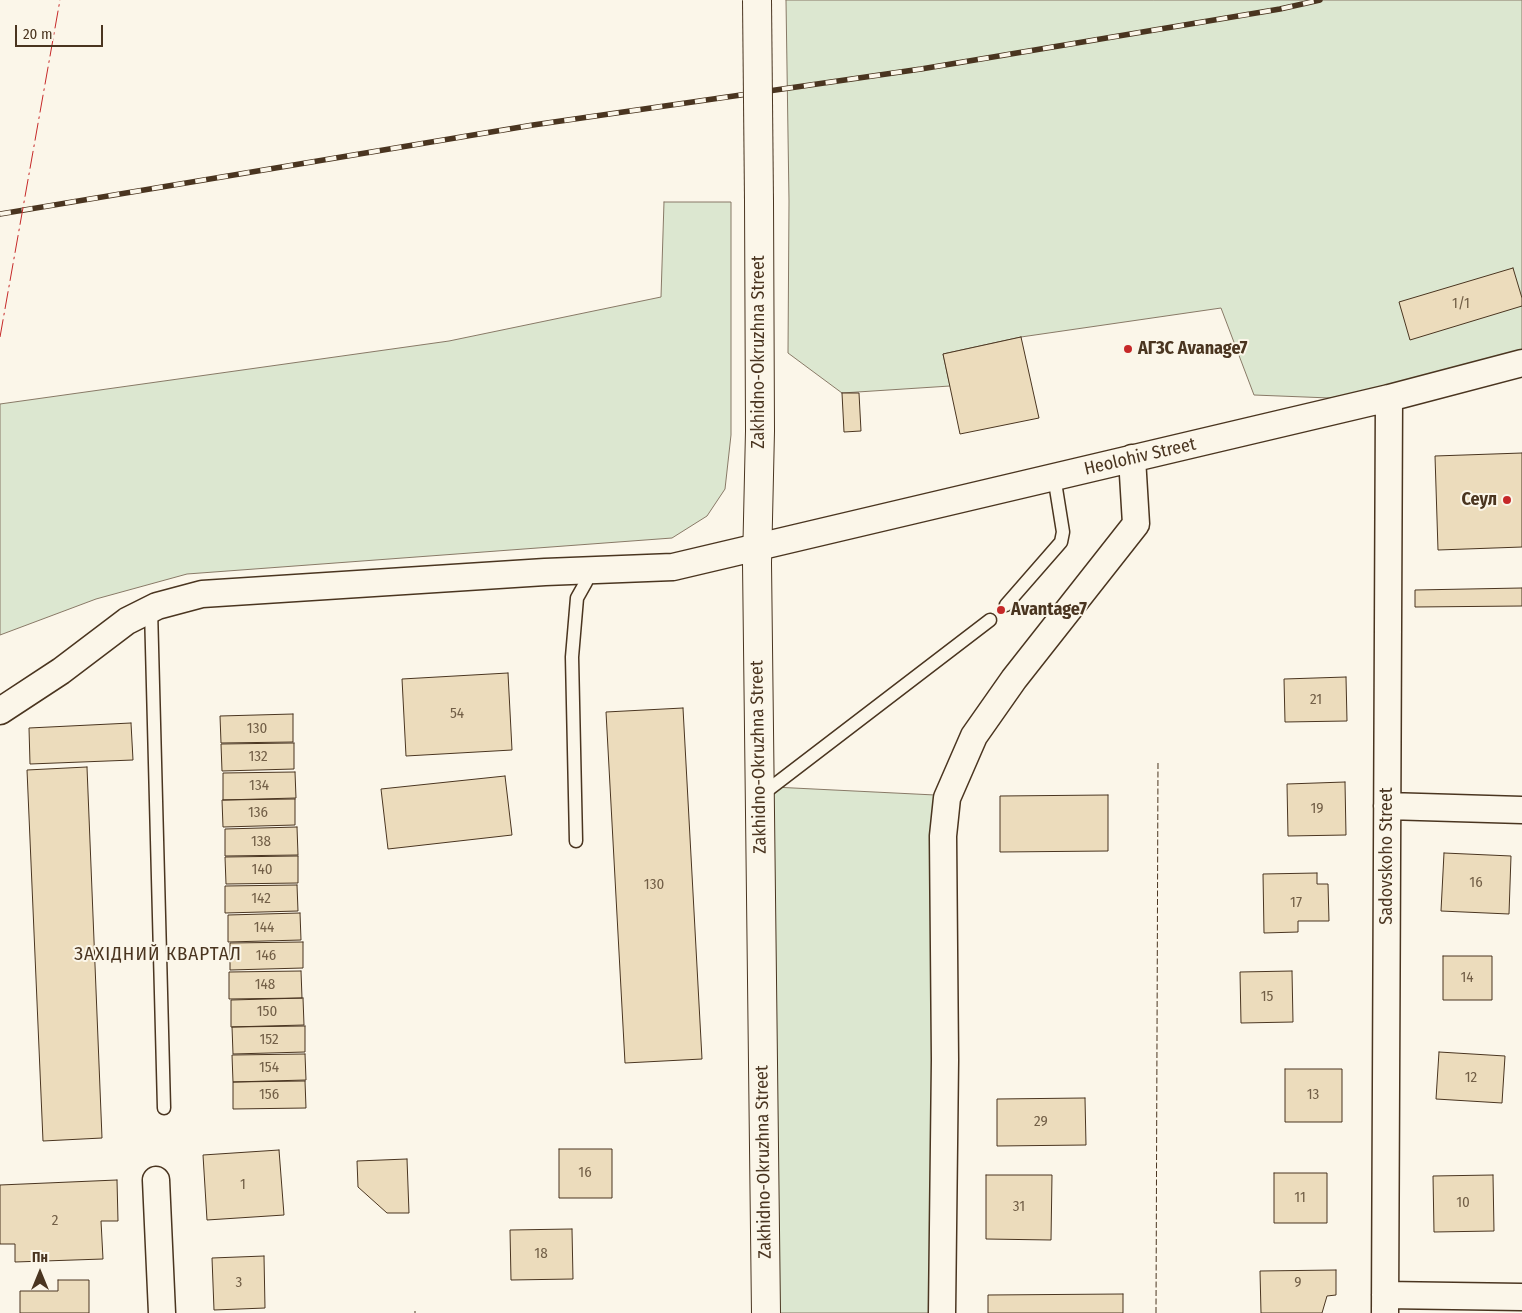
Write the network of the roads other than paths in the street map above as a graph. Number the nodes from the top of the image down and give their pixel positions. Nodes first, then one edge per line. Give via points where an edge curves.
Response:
1 (757, 0) edge
2 (1522, 364) edge
3 (1389, 398) junction
4 (1132, 458) junction
5 (1054, 476) junction
6 (757, 547) junction
7 (590, 570) junction
8 (1006, 605) dead end
9 (151, 609) junction
10 (990, 620) dead end
11 (0, 711) edge
12 (760, 796) junction
13 (1387, 806) junction
14 (1522, 810) edge
15 (576, 841) dead end
16 (164, 1108) dead end
17 (156, 1180) dead end
18 (1522, 1297) edge
19 (1385, 1304) edge
20 (162, 1313) edge
21 (766, 1313) edge
22 (942, 1313) edge

1 - 6 main road, Zakhidno-Okruzhna Street, bridge via 760,431
2 - 3 street, Heolohiv Street
3 - 4 street, Heolohiv Street
3 - 13 street, Sadovskoho Street
4 - 5 street, Heolohiv Street
4 - 22 street via 1136,524 1014,679 974,736 947,798 943,836
5 - 6 street, Heolohiv Street
5 - 8 lane via 1061,542
6 - 7 street, Heolohiv Street via 673,567
6 - 12 main road, Zakhidno-Okruzhna Street
7 - 9 street, Heolohiv Street via 202,594
7 - 15 lane via 577,598 572,657
9 - 11 street, Heolohiv Street via 127,621 61,671
9 - 16 lane
10 - 12 lane
12 - 21 main road, Zakhidno-Okruzhna Street
13 - 14 street
13 - 19 street, Sadovskoho Street
17 - 20 street
18 - 19 street

